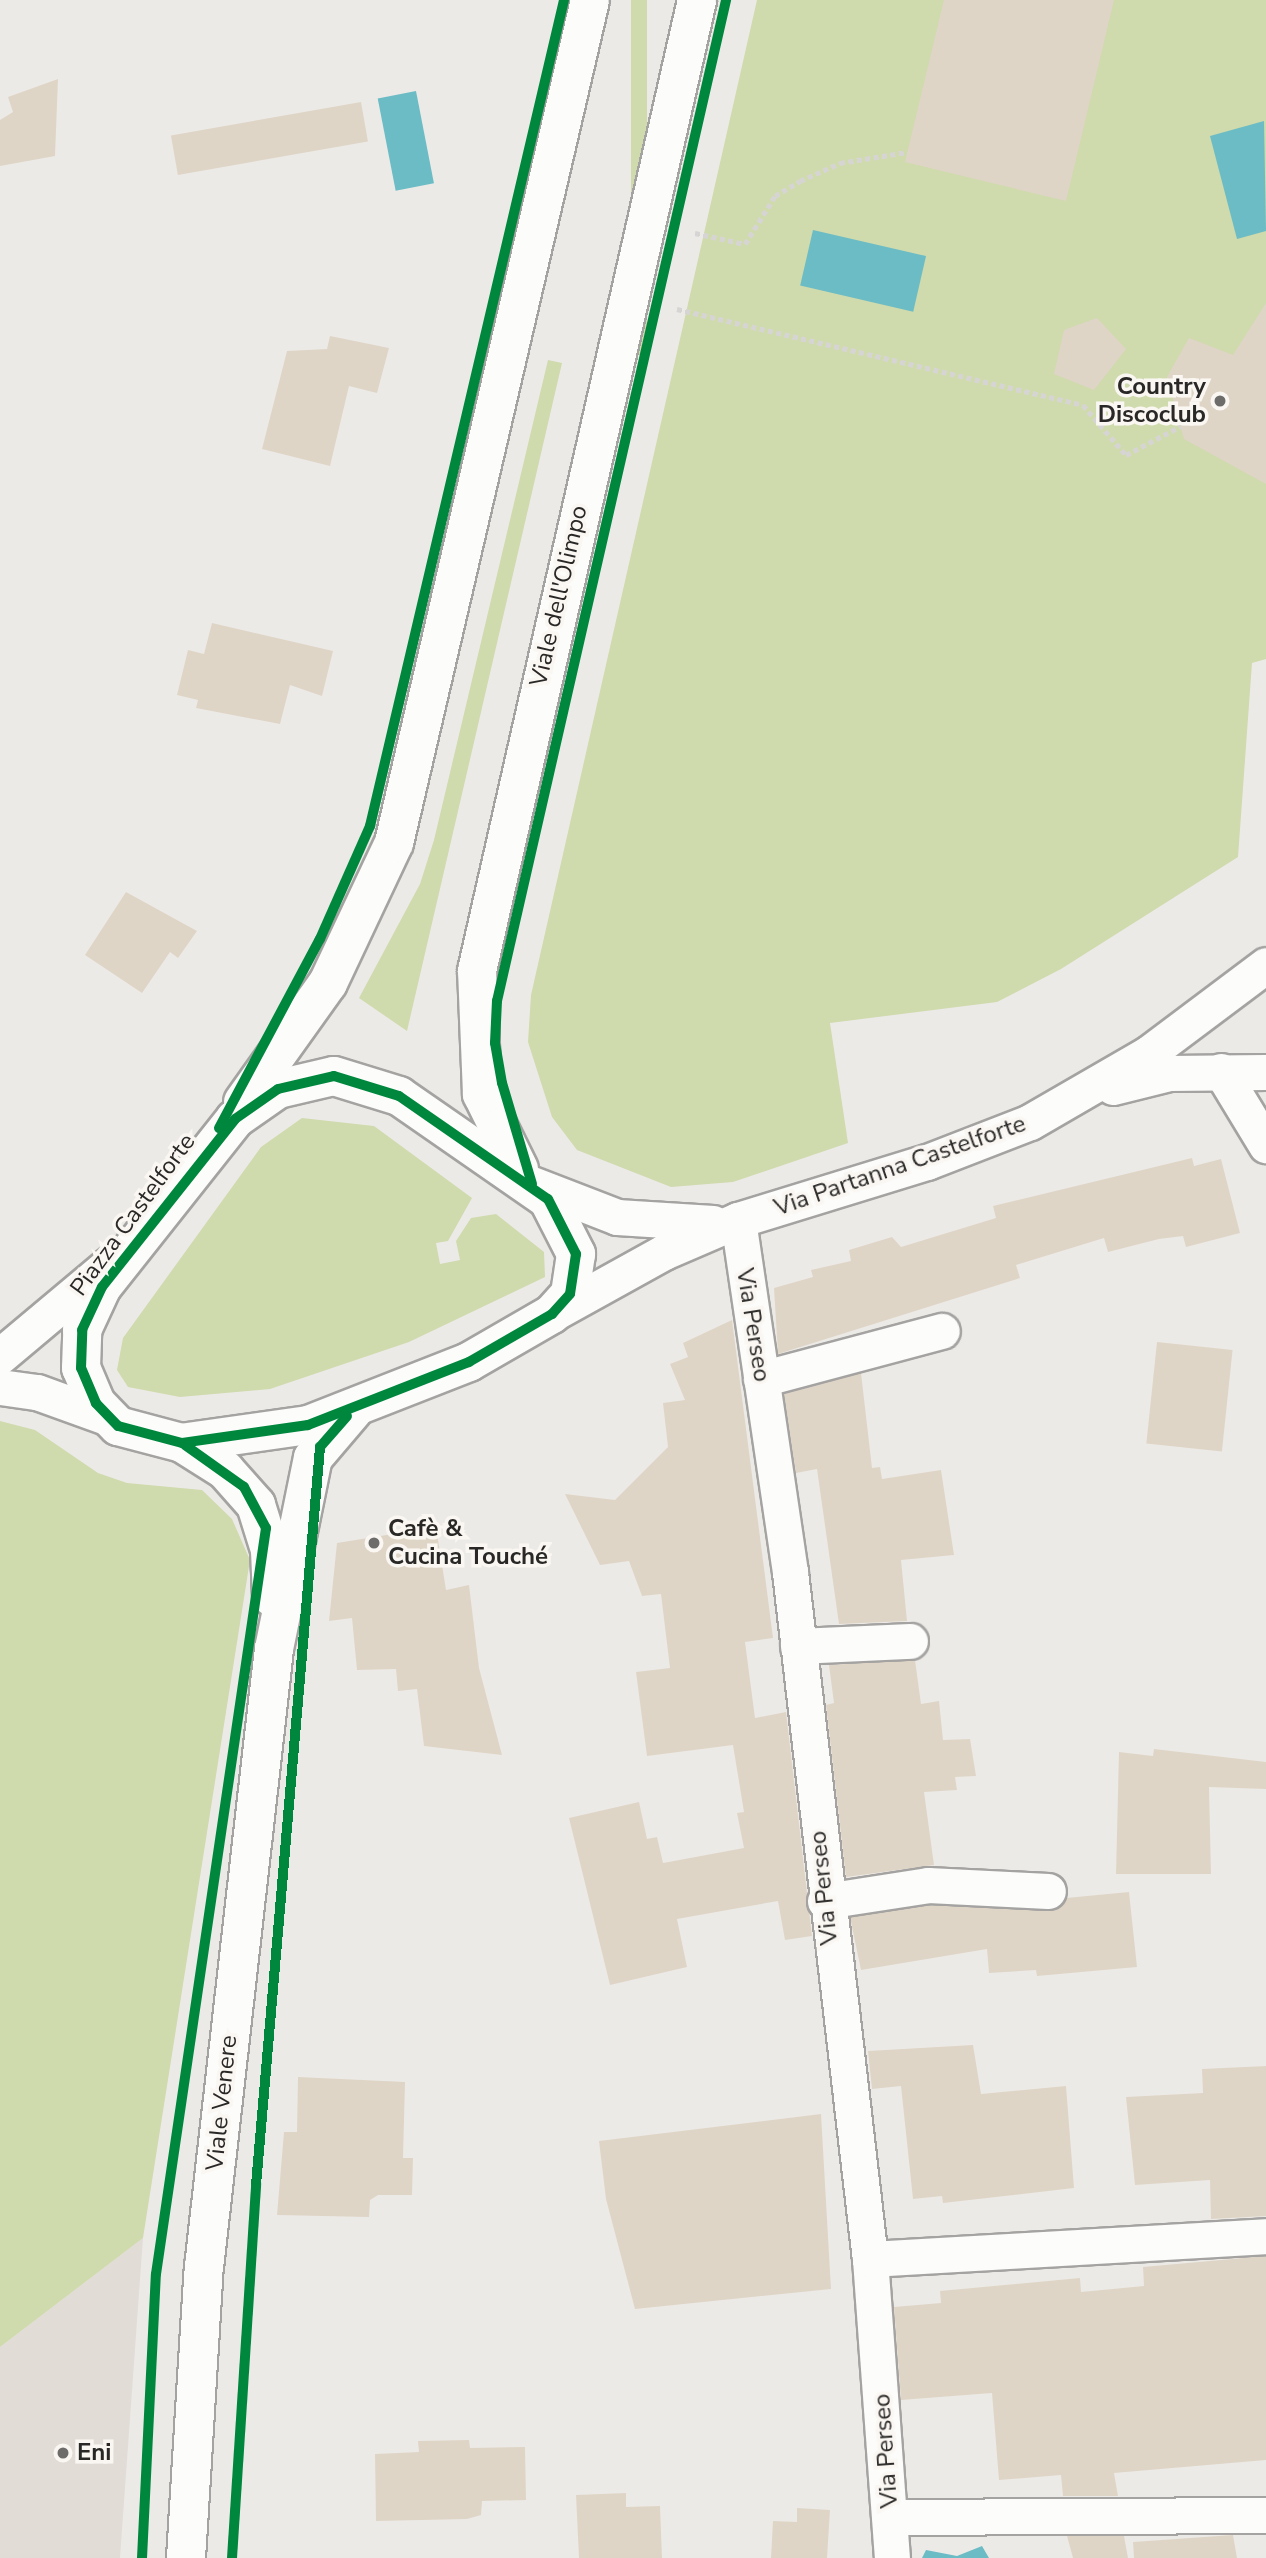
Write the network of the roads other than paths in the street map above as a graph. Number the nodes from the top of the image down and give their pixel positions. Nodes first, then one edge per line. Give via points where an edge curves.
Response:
1 (590, 0) edge
2 (697, 0) edge
3 (1266, 965) edge
4 (1221, 1071) junction
5 (1266, 1072) edge
6 (1077, 1099) junction
7 (213, 1141) junction
8 (1266, 1145) edge
9 (532, 1184) junction
10 (738, 1220) junction
11 (138, 1239) junction
12 (552, 1314) junction
13 (942, 1331) dead end
14 (0, 1356) edge
15 (761, 1379) junction
16 (0, 1387) edge
17 (353, 1411) junction
18 (106, 1417) junction
19 (182, 1443) junction
20 (910, 1641) dead end
21 (798, 1646) junction
22 (274, 1648) junction
23 (1048, 1891) dead end
24 (825, 1901) junction
25 (1266, 2235) edge
26 (870, 2259) junction
27 (1266, 2515) edge
28 (891, 2517) junction
29 (186, 2558) edge
30 (892, 2558) edge

1 - 7 street via 394,843 328,983
2 - 9 street, Viale dell'Olimpo via 477,971 482,1094 492,1123
3 - 6 street, Via Partanna Castelforte
4 - 5 street
4 - 6 street via 1169,1073
4 - 8 street
6 - 10 street, Via Partanna Castelforte via 927,1162
7 - 9 street, Piazza Castelforte via 278,1088 334,1076 399,1096
7 - 11 street, Piazza Castelforte
9 - 10 street via 560,1199 627,1219 674,1224
9 - 12 street, Piazza Castelforte via 560,1212 576,1254 575,1282
10 - 12 street, Via Partanna Castelforte via 664,1252
10 - 15 street, Via Perseo
11 - 14 street via 55,1315
11 - 18 street, Piazza Castelforte via 102,1287 82,1330 81,1368
12 - 17 street, Piazza Castelforte via 468,1362
13 - 15 street
15 - 21 street, Via Perseo
16 - 18 street via 37,1391
17 - 19 street, Piazza Castelforte via 274,1434
17 - 22 street, Viale Venere via 313,1458
18 - 19 street, Piazza Castelforte via 145,1438
19 - 22 street, Viale Venere via 225,1470 256,1505 270,1550
20 - 21 street
21 - 24 street, Via Perseo
22 - 29 street, Viale Venere via 204,2267
23 - 24 street via 928,1885
24 - 26 street, Via Perseo
25 - 26 street
26 - 28 street, Via Perseo
27 - 28 street
28 - 30 street, Via Perseo

